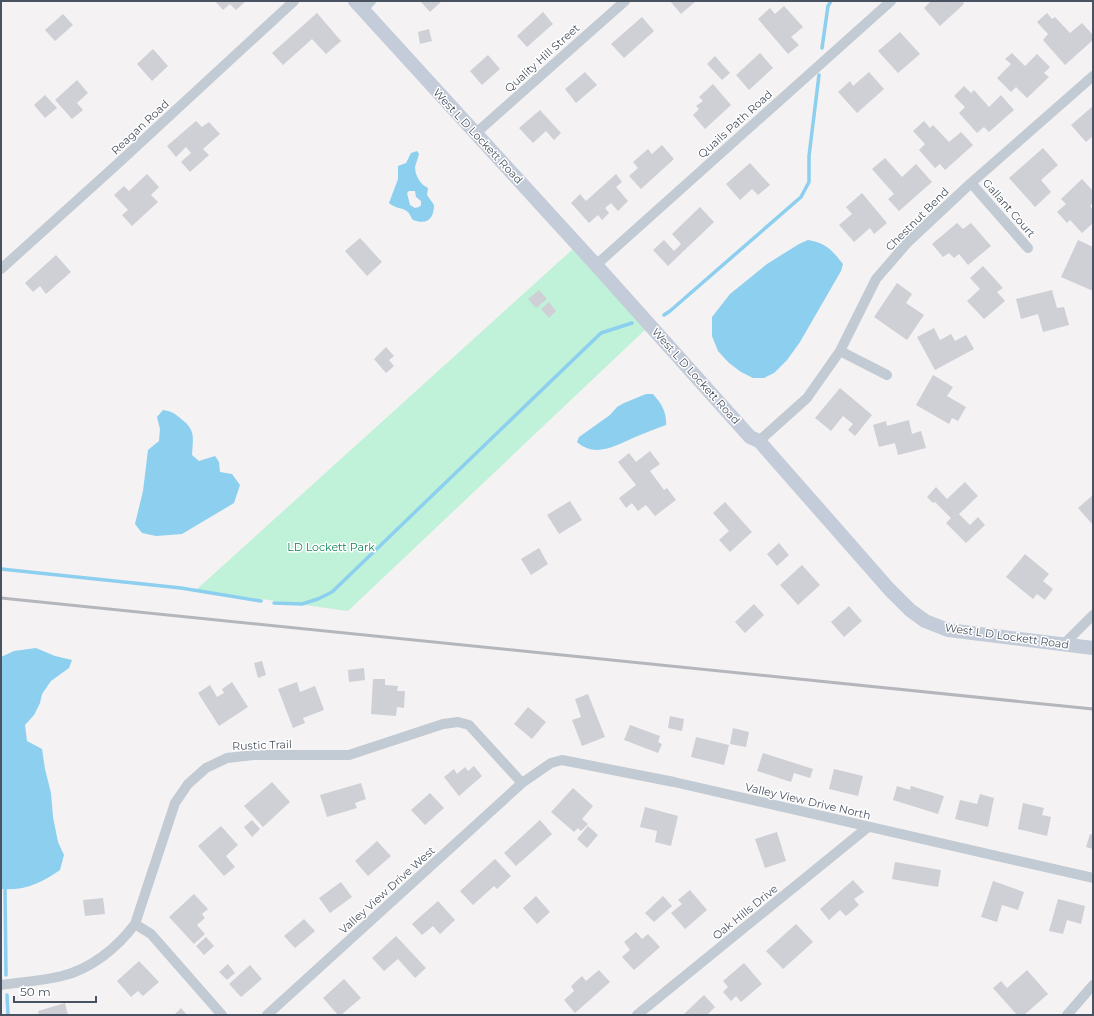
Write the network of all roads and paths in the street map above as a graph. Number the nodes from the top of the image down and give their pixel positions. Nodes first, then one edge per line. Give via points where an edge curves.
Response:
1 (294, 1) edge
2 (625, 1) edge
3 (891, 1) edge
4 (363, 4) edge
5 (1093, 76) edge
6 (476, 133) junction
7 (972, 183) junction
8 (1028, 248) dead end
9 (596, 265) junction
10 (1, 269) edge
11 (840, 351) junction
12 (887, 375) dead end
13 (759, 442) junction
14 (1093, 615) edge
15 (1063, 644) junction
16 (1093, 648) edge
17 (522, 783) junction
18 (868, 827) junction
19 (1093, 878) edge
20 (135, 924) junction
21 (1, 985) edge
22 (1093, 985) edge
23 (222, 1015) edge
24 (267, 1015) edge
25 (637, 1015) edge
26 (1067, 1015) edge

1 - 10 street, Reagan Road
2 - 6 street, Quality Hill Street
3 - 9 street, Quails Path Road
4 - 6 main road, West L D Lockett Road
5 - 7 street, Chestnut Bend
6 - 9 main road, West L D Lockett Road
7 - 8 street, Gallant Court
7 - 11 street, Chestnut Bend via 908,242 876,279
9 - 13 main road, West L D Lockett Road via 750,437
11 - 12 street
11 - 13 street, Chestnut Bend via 807,398
13 - 15 main road, West L D Lockett Road via 889,589 925,621 948,630
14 - 15 street
15 - 16 main road, West L D Lockett Road
17 - 18 street, Valley View Drive North via 552,763 562,760 674,782
17 - 20 street, Rustic Trail via 469,725 458,722 444,724 349,755 252,755 227,758 206,768 188,784 175,803
17 - 24 street, Valley View Drive West
18 - 19 street, Valley View Drive North
18 - 25 street, Oak Hills Drive
20 - 21 street, Rustic Trail via 111,951 74,972 53,978
20 - 23 street via 151,934
22 - 26 street

